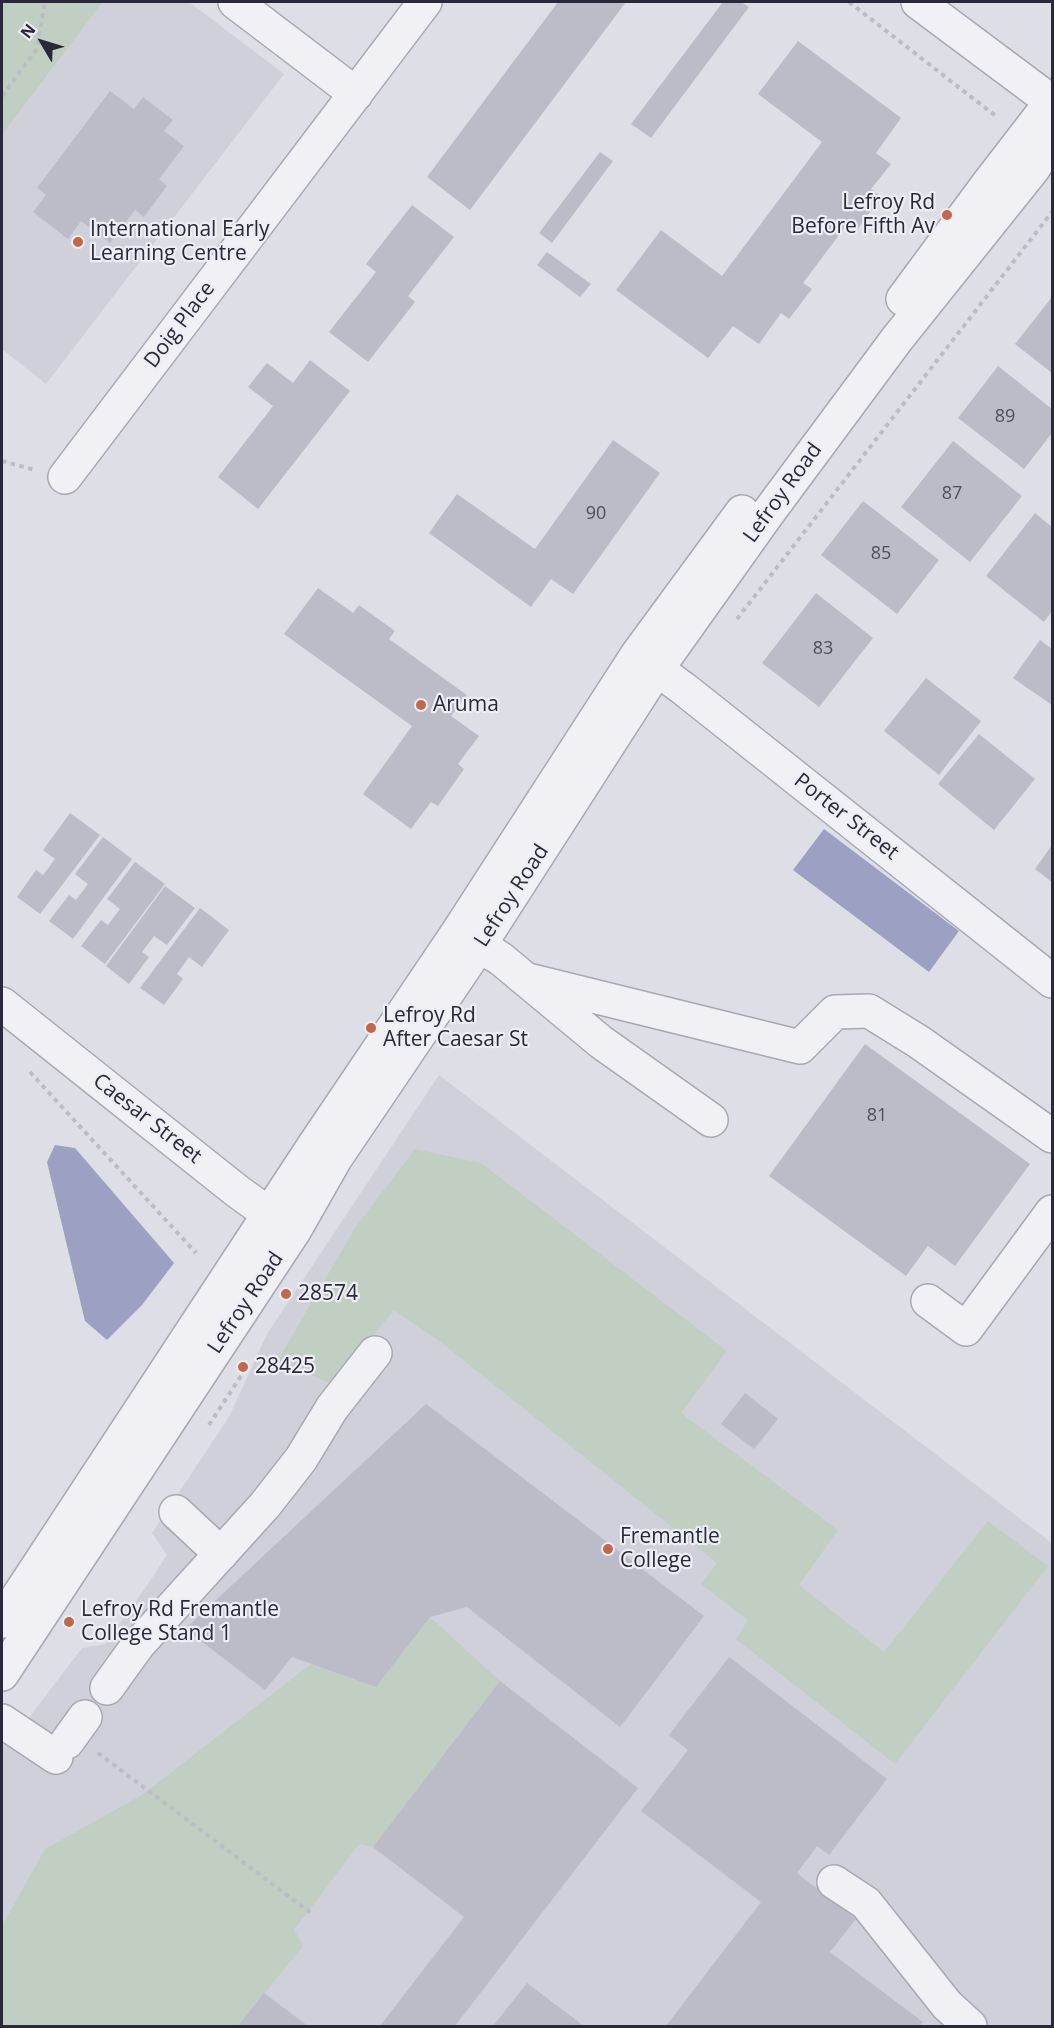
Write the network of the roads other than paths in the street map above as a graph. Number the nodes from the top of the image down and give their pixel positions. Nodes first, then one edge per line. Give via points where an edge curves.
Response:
1 (235, 2) edge
2 (425, 2) edge
3 (918, 2) edge
4 (356, 94) junction
5 (1052, 101) edge
6 (1053, 139) edge
7 (64, 477) dead end
8 (647, 662) junction
9 (468, 939) junction
10 (528, 980) junction
11 (1053, 981) edge
12 (2, 1004) edge
13 (711, 1120) dead end
14 (1053, 1136) edge
15 (1053, 1212) edge
16 (282, 1223) junction
17 (928, 1300) dead end
18 (375, 1353) dead end
19 (176, 1512) dead end
20 (221, 1554) junction
21 (2, 1621) edge
22 (2, 1674) edge
23 (107, 1688) dead end
24 (2, 1721) edge
25 (76, 1742) road end
26 (834, 1882) dead end
27 (970, 2026) edge

1 - 4 street
2 - 4 street, Doig Place
3 - 5 street
4 - 7 street, Doig Place
5 - 8 street, Lefroy Road via 695,574
6 - 8 street, Lefroy Road via 768,513
8 - 9 street, Lefroy Road
8 - 11 street, Porter Street
9 - 10 street
9 - 16 street, Lefroy Road via 335,1159
10 - 13 street via 601,1042
10 - 14 street via 800,1047 835,1012 869,1011
12 - 16 street, Caesar Street
15 - 17 street via 966,1329
16 - 21 street, Lefroy Road
16 - 22 street, Lefroy Road
18 - 20 street via 332,1408 275,1493
19 - 20 street
20 - 23 street via 138,1645
24 - 25 street
26 - 27 street via 866,1903 947,2005

